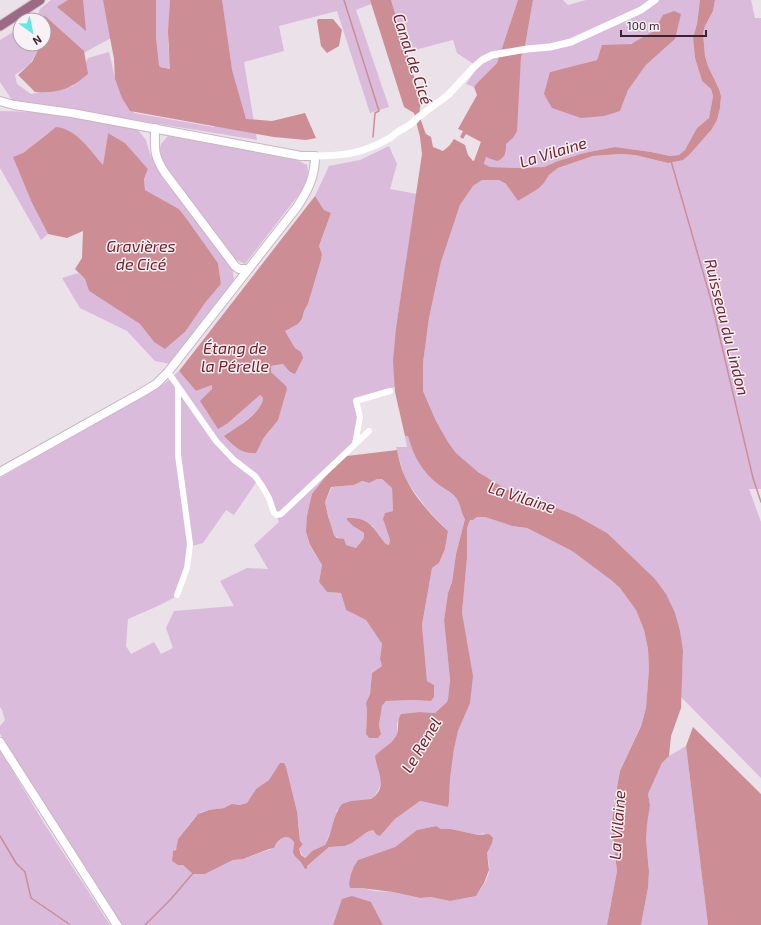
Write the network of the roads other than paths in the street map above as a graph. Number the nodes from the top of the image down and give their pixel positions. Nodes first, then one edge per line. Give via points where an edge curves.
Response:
1 (40, 0) edge
2 (655, 0) edge
3 (0, 26) edge
4 (0, 101) edge
5 (155, 128) junction
6 (315, 156) junction
7 (235, 266) junction
8 (248, 269) junction
9 (236, 284) junction
10 (168, 372) junction
11 (178, 388) junction
12 (390, 391) dead end
13 (369, 431) dead end
14 (355, 444) junction
15 (0, 472) edge
16 (176, 595) dead end
17 (0, 742) edge
18 (117, 925) edge

1 - 3 main road
2 - 6 street via 571,42 492,55 473,68 455,89 433,108 390,138 360,152 343,156
4 - 5 main road
5 - 6 main road via 301,156
5 - 7 main road via 154,154 158,163
6 - 8 main road via 312,180 304,196
7 - 8 main road via 239,269
7 - 9 main road
8 - 9 main road
9 - 10 main road
10 - 11 street
10 - 15 main road via 156,384 141,393
11 - 14 street via 216,441 234,460 255,476 277,515
11 - 16 street via 178,455 190,544 186,568
12 - 14 street via 356,401 360,417
13 - 14 street
17 - 18 main road

